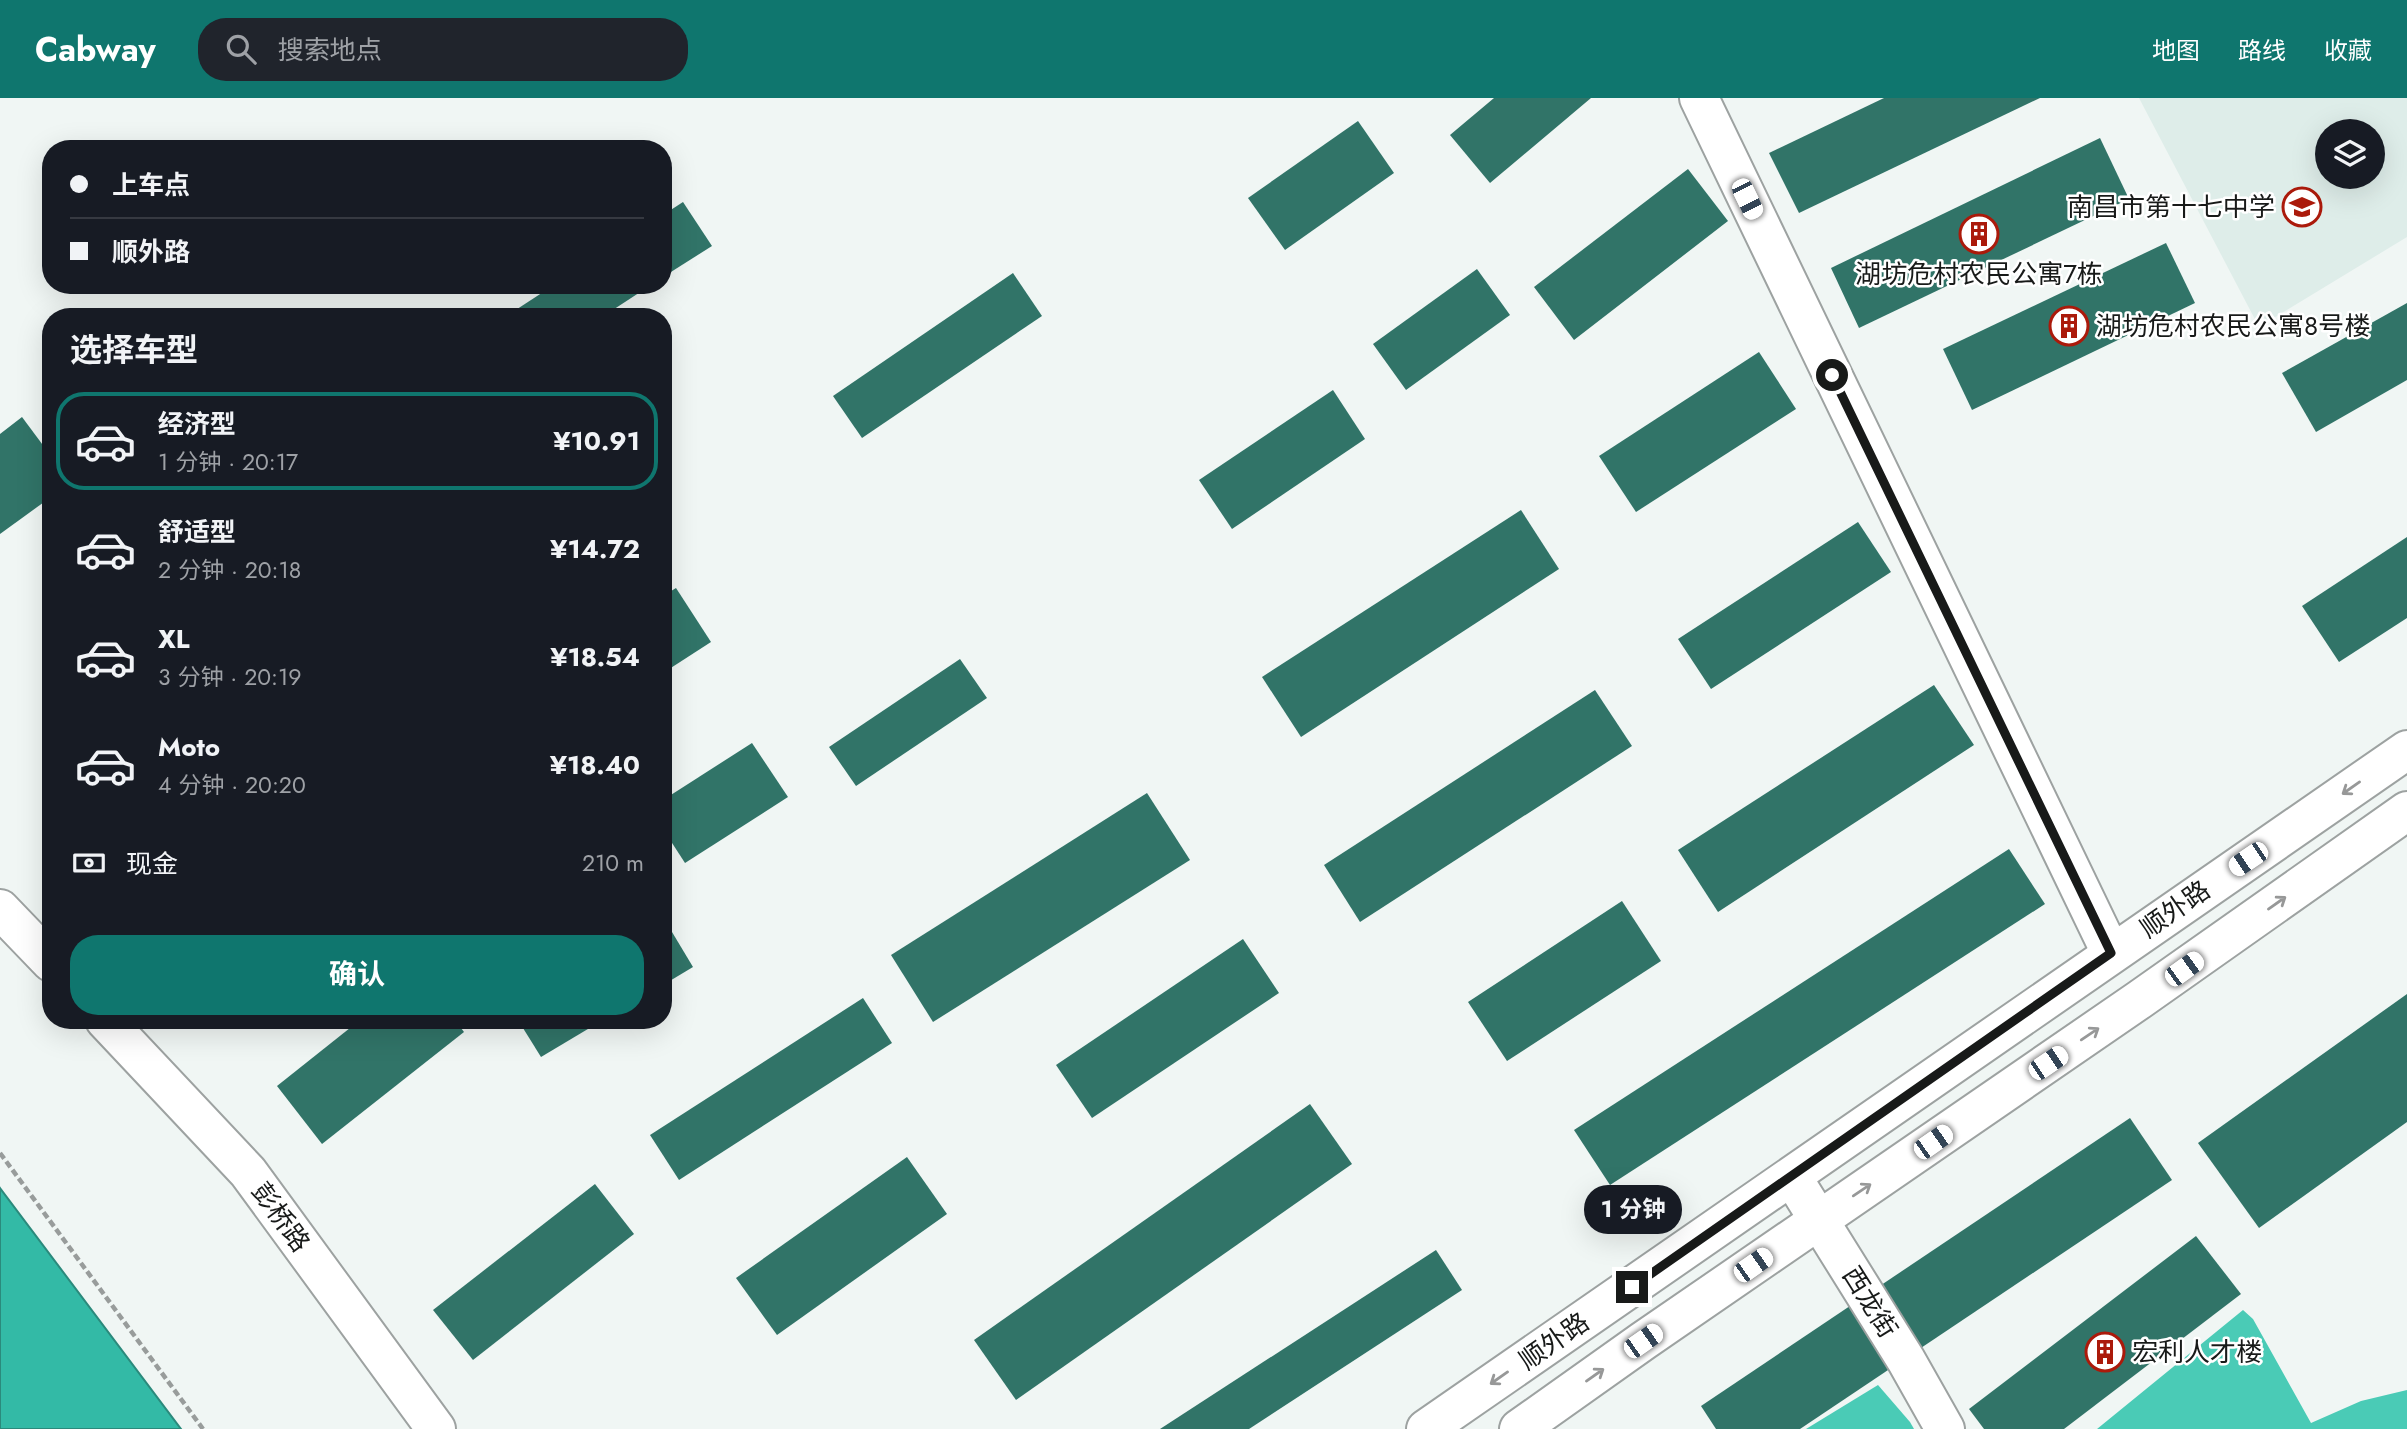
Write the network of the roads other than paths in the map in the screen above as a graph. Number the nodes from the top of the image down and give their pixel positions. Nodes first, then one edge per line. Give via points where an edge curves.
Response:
1 (1699, 98) edge
2 (2407, 750) edge
3 (2407, 811) edge
4 (0, 909) edge
5 (42, 953) edge
6 (2111, 953) junction
7 (113, 1029) edge
8 (1792, 1177) junction
9 (1819, 1220) junction
10 (436, 1429) edge
11 (1426, 1429) edge
12 (1519, 1429) edge
13 (1945, 1429) edge

1 - 6 main road
2 -> 6 main road, 顺外路
9 -> 3 main road, 顺外路
4 - 5 main road
6 - 8 main road, 顺外路
7 - 10 main road, 彭桥路 via 248,1172
8 - 9 main road, 西龙街
8 -> 11 main road, 顺外路
12 -> 9 main road, 顺外路
9 - 13 main road, 西龙街

